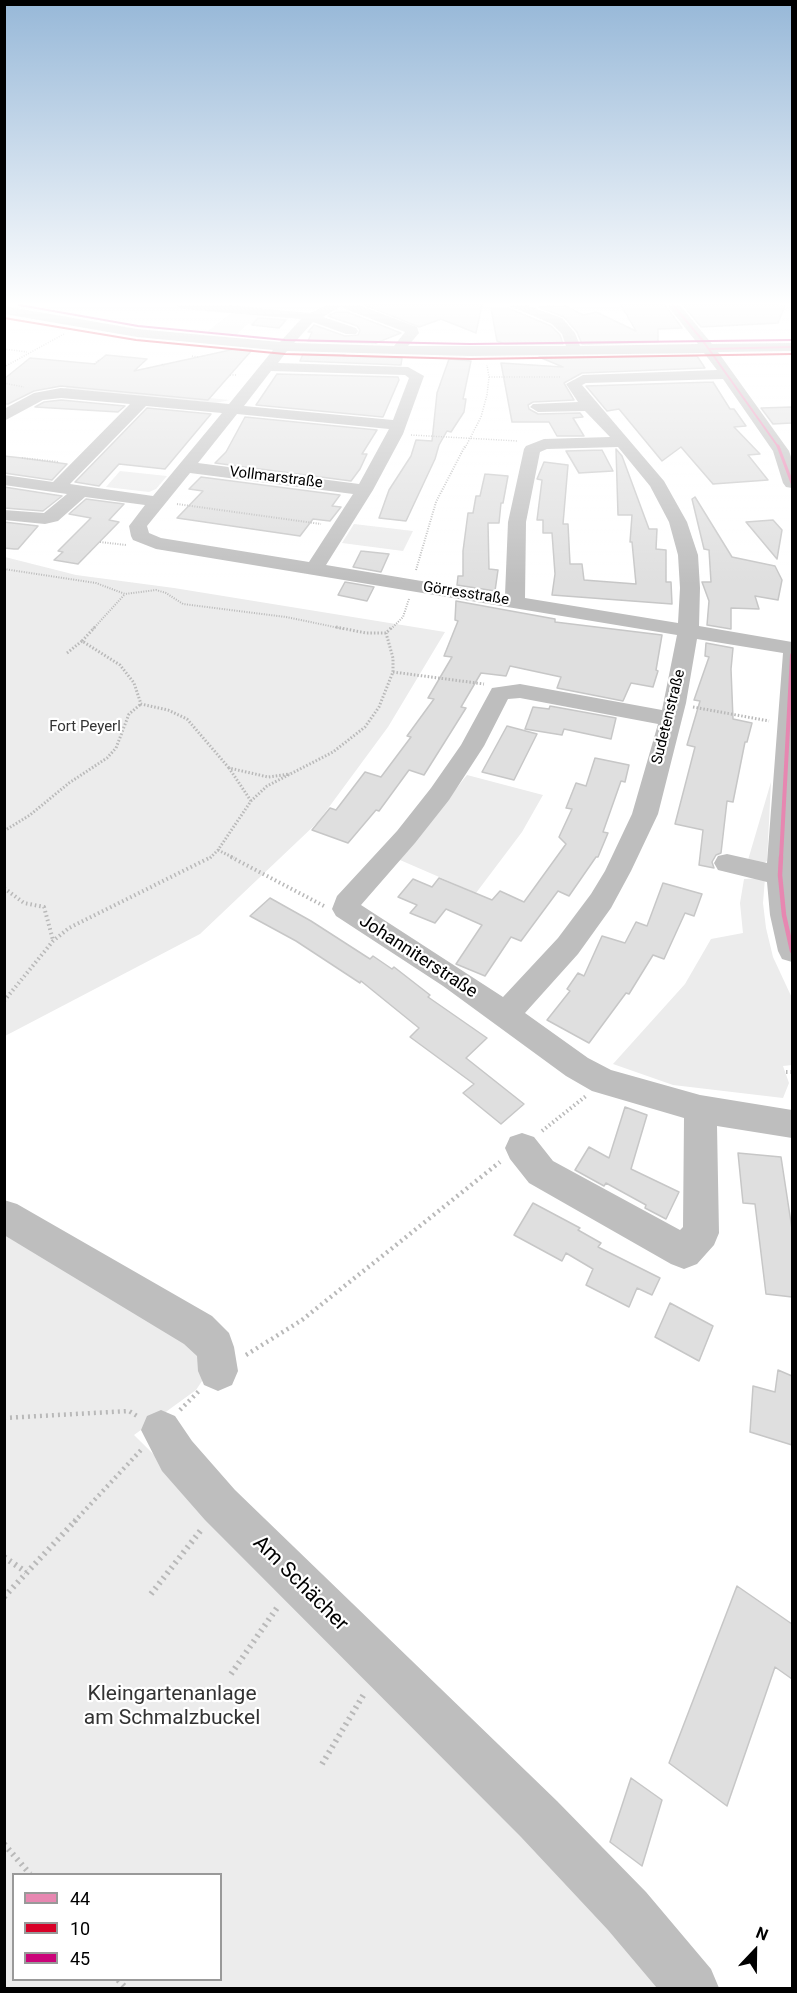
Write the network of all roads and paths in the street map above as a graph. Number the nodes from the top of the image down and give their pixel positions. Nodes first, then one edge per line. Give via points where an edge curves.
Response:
1 (35, 398) edge
2 (109, 398) edge
3 (242, 398) edge
4 (410, 398) edge
5 (485, 398) edge
6 (583, 398) edge
7 (745, 398) edge
8 (142, 401) junction
9 (589, 406) junction
10 (538, 407) dead end
11 (233, 410) junction
12 (4, 416) edge
13 (401, 430) junction
14 (470, 439) junction
15 (523, 441) dead end
16 (621, 442) junction
17 (22, 458) dead end
18 (70, 462) junction
19 (187, 467) junction
20 (4, 480) edge
21 (792, 483) edge
22 (57, 488) junction
23 (364, 490) junction
24 (81, 491) junction
25 (159, 502) junction
26 (4, 515) edge
27 (340, 527) junction
28 (134, 540) junction
29 (100, 542) dead end
30 (4, 568) edge
31 (314, 569) junction
32 (414, 577) dead end
33 (125, 594) junction
34 (410, 594) dead end
35 (515, 602) junction
36 (688, 631) junction
37 (386, 633) junction
38 (82, 641) junction
39 (792, 648) edge
40 (67, 653) dead end
41 (792, 655) edge
42 (393, 672) junction
43 (494, 686) dead end
44 (141, 705) junction
45 (672, 711) junction
46 (789, 719) edge
47 (229, 768) junction
48 (293, 774) junction
49 (251, 801) junction
50 (4, 831) edge
51 (218, 850) junction
52 (727, 863) dead end
53 (780, 875) junction
54 (4, 888) edge
55 (346, 909) junction
56 (53, 941) junction
57 (792, 951) edge
58 (4, 1001) edge
59 (505, 1015) junction
60 (786, 1072) dead end
61 (792, 1072) edge
62 (603, 1081) junction
63 (700, 1109) junction
64 (792, 1124) edge
65 (522, 1149) junction
66 (4, 1216) edge
67 (218, 1371) junction
68 (4, 1418) edge
69 (161, 1430) junction
70 (220, 1505) junction
71 (4, 1557) edge
72 (26, 1572) junction
73 (296, 1579) junction
74 (151, 1594) dead end
75 (4, 1597) edge
76 (381, 1665) junction
77 (231, 1674) dead end
78 (322, 1764) dead end
79 (4, 1844) edge
80 (28, 1873) edge
81 (692, 1989) edge

1 - 12 street
2 - 8 street
3 - 11 street
4 - 13 street
5 - 14 path
6 - 9 street, Sudetenstraße
7 - 21 street via 781,451
8 - 11 street
8 - 18 street
9 - 10 street
9 - 16 street, Sudetenstraße
11 - 13 street
11 - 19 street
13 - 14 path
13 - 23 street
14 - 15 path
14 - 32 path via 436,502
16 - 35 street via 544,444 532,449 517,522
16 - 36 street, Sudetenstraße via 658,485 684,536 690,588
17 - 18 path
18 - 22 street
19 - 23 street, Vollmarstraße via 270,481
19 - 25 street
20 - 22 street
22 - 24 street
23 - 27 street
24 - 25 street
24 - 26 street via 52,517
25 - 27 path
25 - 28 street via 138,526
27 - 31 street
28 - 29 path
28 - 31 street, Görresstraße
30 - 33 path via 96,583
31 - 35 street, Görresstraße
33 - 37 path via 156,590 183,604 204,608
33 - 38 path
34 - 37 path via 403,617
35 - 36 street, Görresstraße
36 - 39 street, Görresstraße
36 - 45 street, Sudetenstraße
37 - 42 path
38 - 40 path
38 - 44 path via 120,665 134,682
41 - 46 street
42 - 43 path
42 - 48 path via 379,707 365,728 333,753
44 - 47 path via 187,718
44 - 50 path via 129,714 116,748 107,758
45 - 46 path
45 - 55 street, Johanniterstraße via 520,691 500,693 440,794 347,903
45 - 59 street, Sudetenstraße via 645,814 618,871 568,946
46 - 53 street
47 - 48 path via 268,777
47 - 49 path
48 - 49 path via 267,786
49 - 51 path
51 - 55 path via 324,907
51 - 56 path via 208,860 69,928
52 - 53 street
53 - 57 street
54 - 56 path via 24,903 44,908
55 - 59 street, Johanniterstraße
56 - 58 path
59 - 62 street, Johanniterstraße
60 - 61 path
62 - 63 street, Johanniterstraße
62 - 65 path
63 - 64 street, Johanniterstraße
63 - 65 street via 700,1233 684,1252 541,1172
65 - 67 path via 495,1166 302,1320
66 - 67 street via 198,1330 215,1347
67 - 69 path
68 - 69 path via 129,1411
69 - 70 street, Am Schächer via 177,1456
69 - 72 path
70 - 73 street, Am Schächer
70 - 74 path
71 - 72 path
72 - 75 path
73 - 76 street, Am Schächer
73 - 77 path
76 - 78 path
76 - 81 street, Am Schächer via 539,1819 627,1911
79 - 80 path

